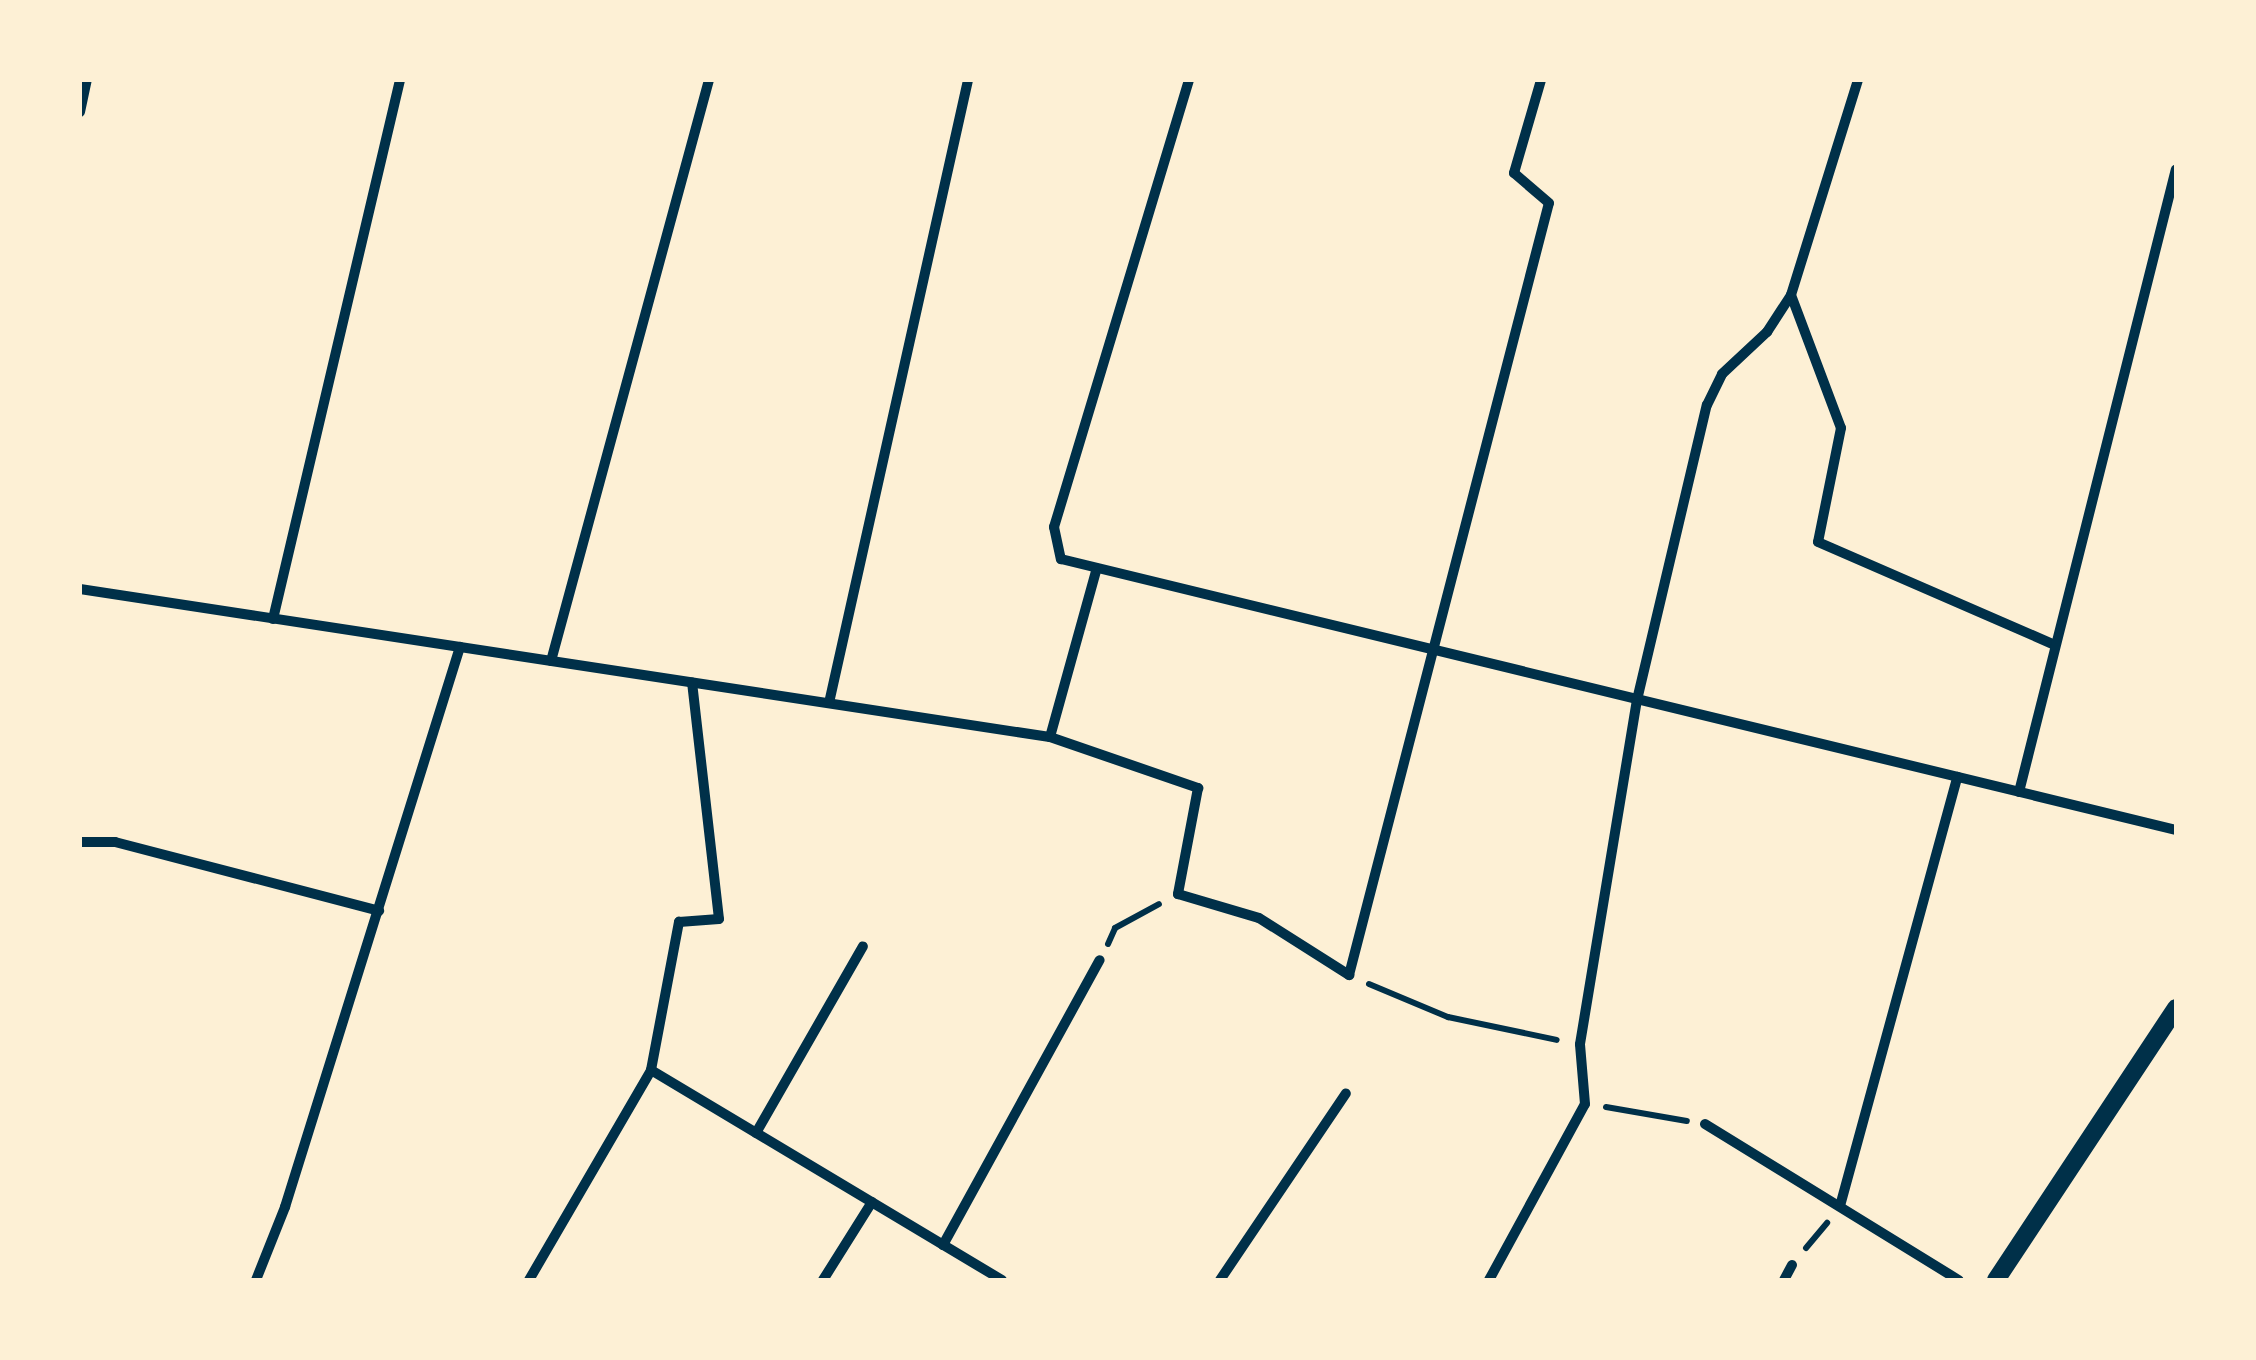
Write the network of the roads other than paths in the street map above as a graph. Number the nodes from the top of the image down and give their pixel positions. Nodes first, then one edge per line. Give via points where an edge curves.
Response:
1 (87, 80) edge
2 (400, 80) edge
3 (708, 80) edge
4 (968, 80) edge
5 (1189, 80) edge
6 (1541, 80) edge
7 (1858, 80) edge
8 (80, 112) edge
9 (2176, 169) edge
10 (1791, 294) junction
11 (1096, 571) junction
12 (80, 589) edge
13 (273, 618) junction
14 (2053, 644) junction
15 (460, 647) junction
16 (1434, 652) junction
17 (551, 661) junction
18 (692, 683) junction
19 (1637, 700) junction
20 (828, 703) junction
21 (1050, 737) junction
22 (1957, 777) junction
23 (2020, 792) junction
24 (2176, 830) edge
25 (80, 842) edge
26 (378, 911) junction
27 (863, 946) dead end
28 (1100, 960) road end
29 (2176, 1008) edge
30 (651, 1070) junction
31 (1346, 1093) dead end
32 (1706, 1124) road end
33 (756, 1133) junction
34 (872, 1202) junction
35 (1840, 1206) junction
36 (943, 1245) junction
37 (1792, 1265) road end
38 (256, 1280) edge
39 (529, 1280) edge
40 (823, 1280) edge
41 (1002, 1280) edge
42 (1220, 1280) edge
43 (1490, 1280) edge
44 (1784, 1280) edge
45 (1959, 1280) edge
46 (1996, 1280) edge

1 - 8 street
2 - 13 street
3 - 17 street
4 - 20 street
5 - 11 street via 1054,527 1061,559
6 - 16 street via 1514,173 1550,203
7 - 10 street
9 - 14 street
10 - 14 street via 1842,428 1818,542
10 - 19 street via 1767,332 1722,374 1708,405
11 - 16 street
11 - 21 street
12 - 13 street
13 - 15 street
14 - 23 street
15 - 17 street
15 - 26 street
16 - 19 street
16 - 21 street via 1349,975 1259,918 1178,894 1198,788
17 - 18 street
18 - 20 street
18 - 30 street via 719,919 679,922
19 - 22 street
19 - 43 street via 1580,1044 1585,1104
20 - 21 street
22 - 23 street
22 - 35 street
23 - 24 street
25 - 26 street via 115,842
26 - 38 street
27 - 33 street
28 - 36 street
29 - 46 street
30 - 33 street
30 - 39 street
31 - 42 street
32 - 35 street
33 - 34 street
34 - 36 street
34 - 40 street
35 - 45 street
36 - 41 street
37 - 44 street

